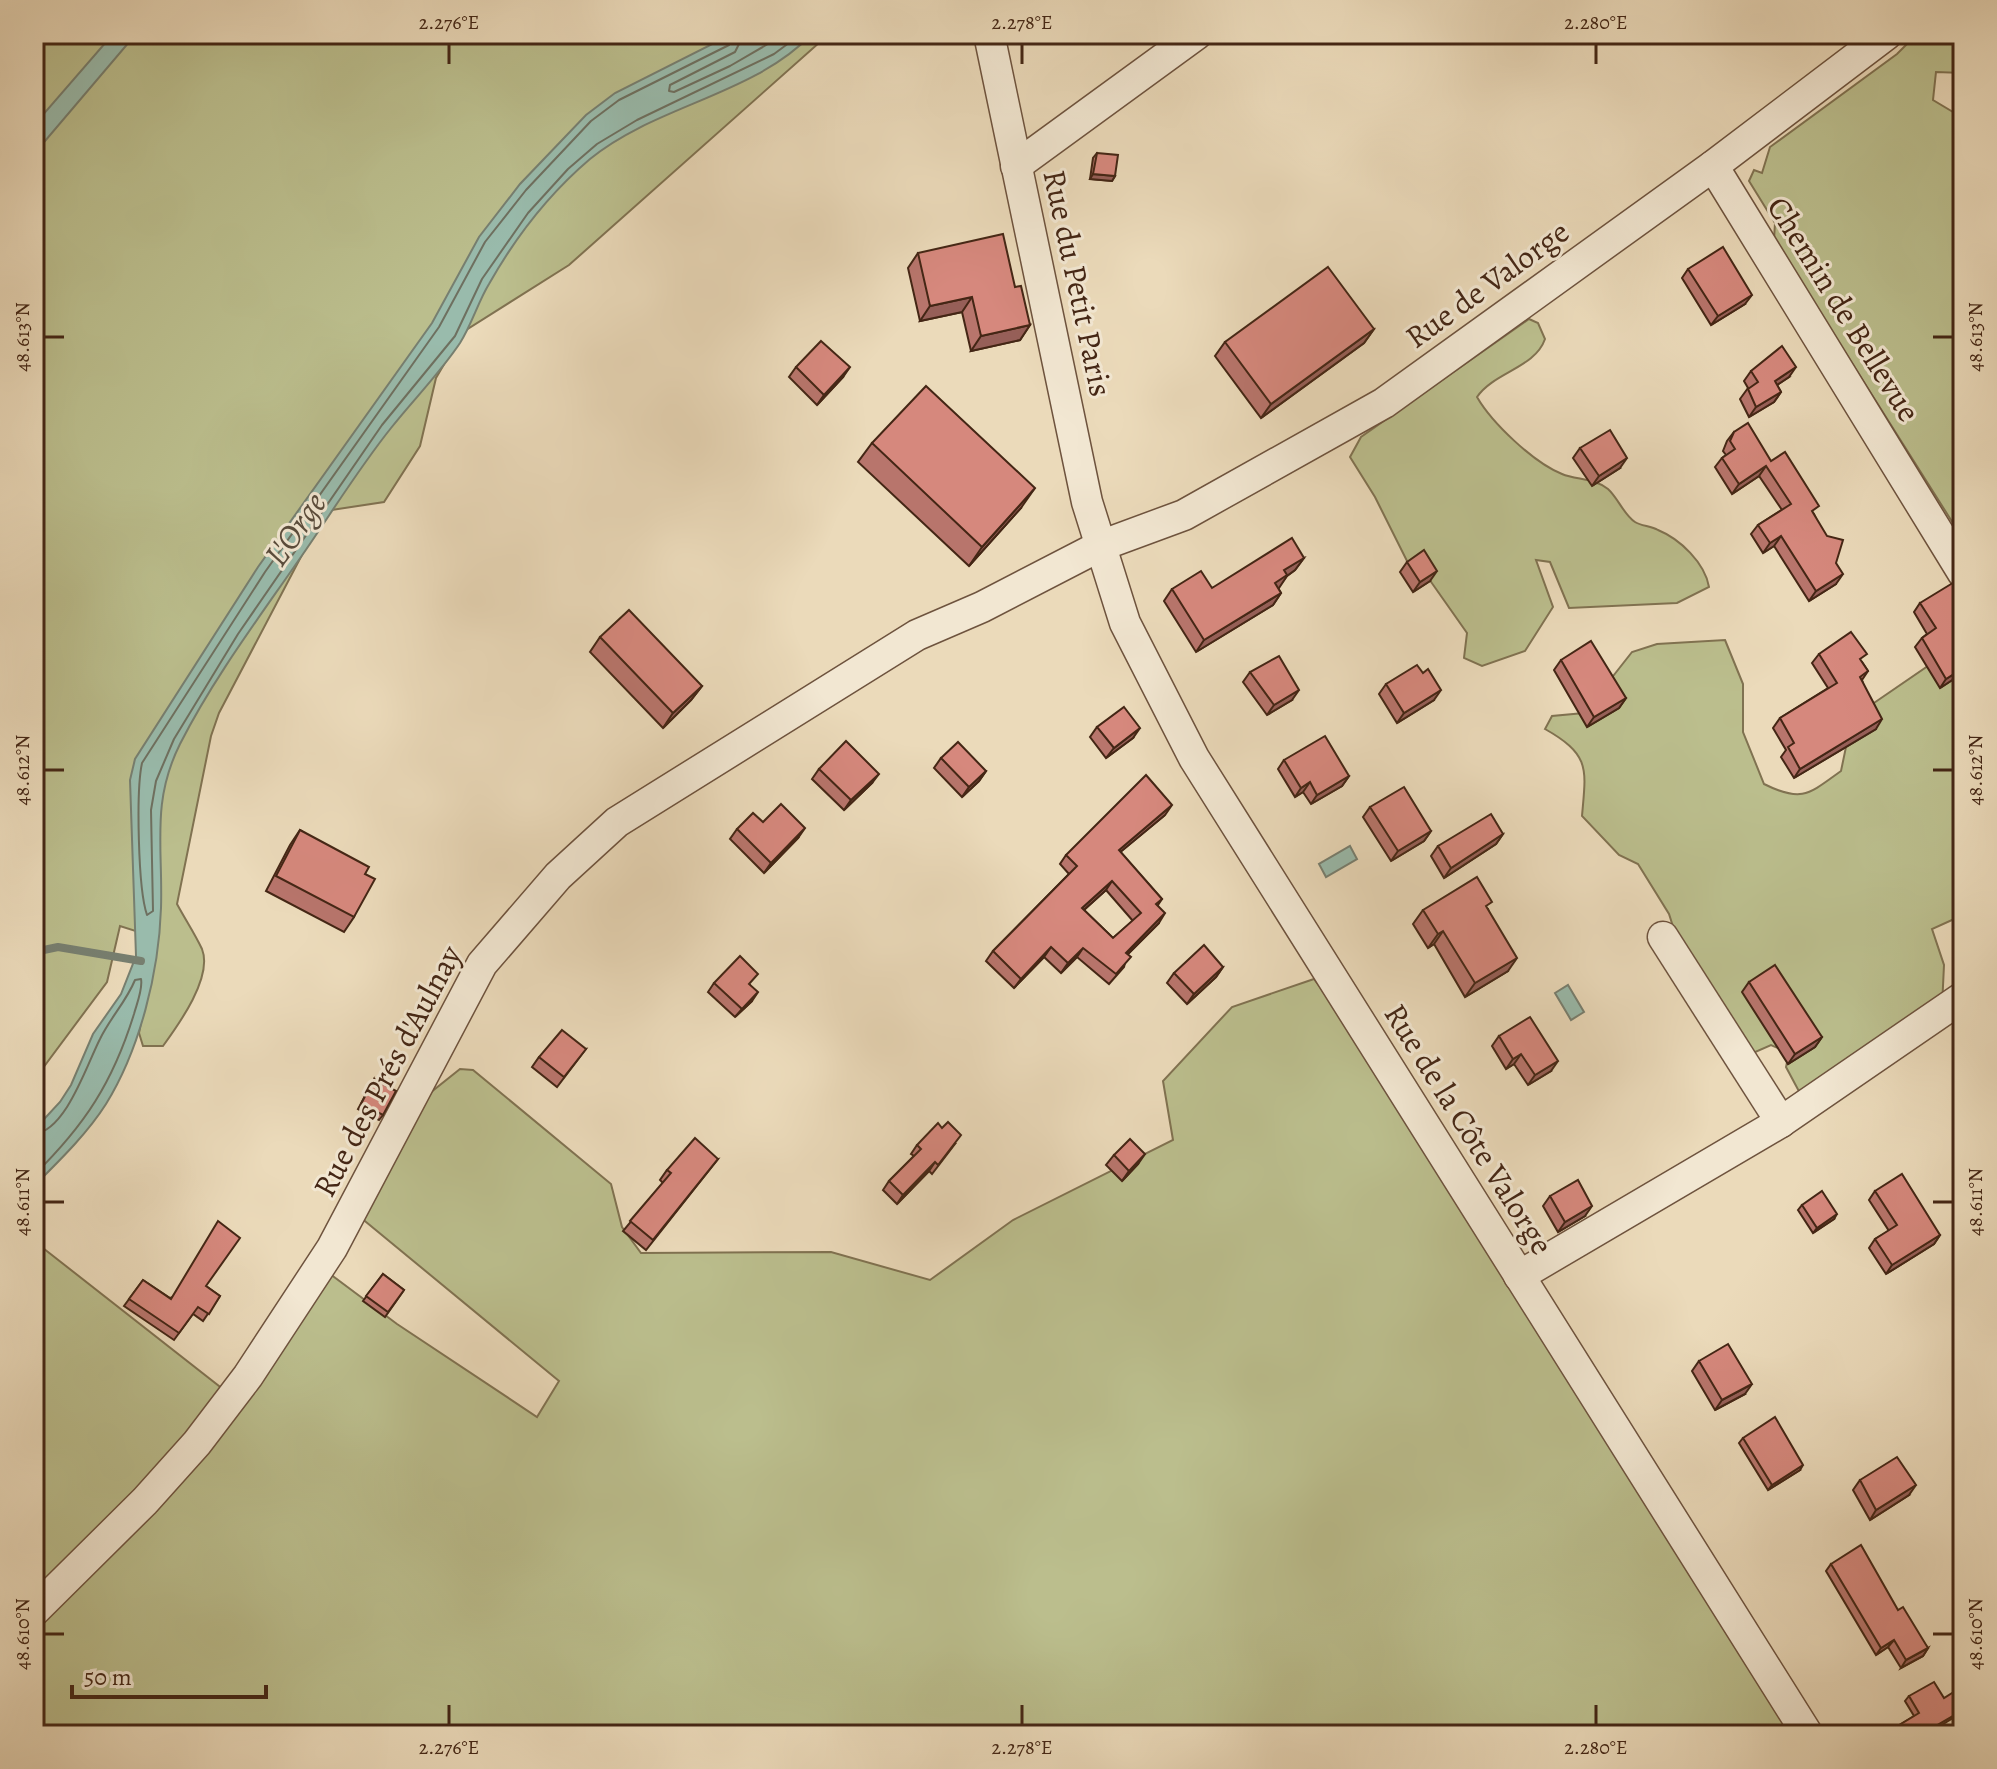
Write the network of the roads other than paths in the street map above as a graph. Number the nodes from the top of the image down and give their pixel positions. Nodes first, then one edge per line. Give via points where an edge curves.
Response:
1 (989, 34) edge
2 (1197, 34) edge
3 (1887, 34) edge
4 (1016, 166) junction
5 (1713, 166) junction
6 (1100, 546) junction
7 (1963, 573) edge
8 (1663, 937) dead end
9 (1963, 997) edge
10 (1781, 1122) junction
11 (1519, 1276) junction
12 (34, 1611) edge
13 (1808, 1735) edge

1 - 4 street, Rue du Petit Paris
2 - 4 street
3 - 5 street, Rue de Valorge
4 - 6 street, Rue du Petit Paris
5 - 6 street, Rue de Valorge via 1384,403 1184,515
5 - 7 street, Chemin de Bellevue
6 - 11 street, Rue de la Côte Valorge via 1139,655 1194,758
6 - 12 street, Rue des Prés d'Aulnay via 917,635 640,806 558,876 482,964 332,1248 248,1376 145,1501
8 - 10 street
9 - 10 street
10 - 11 street
11 - 13 street, Rue de la Côte Valorge

